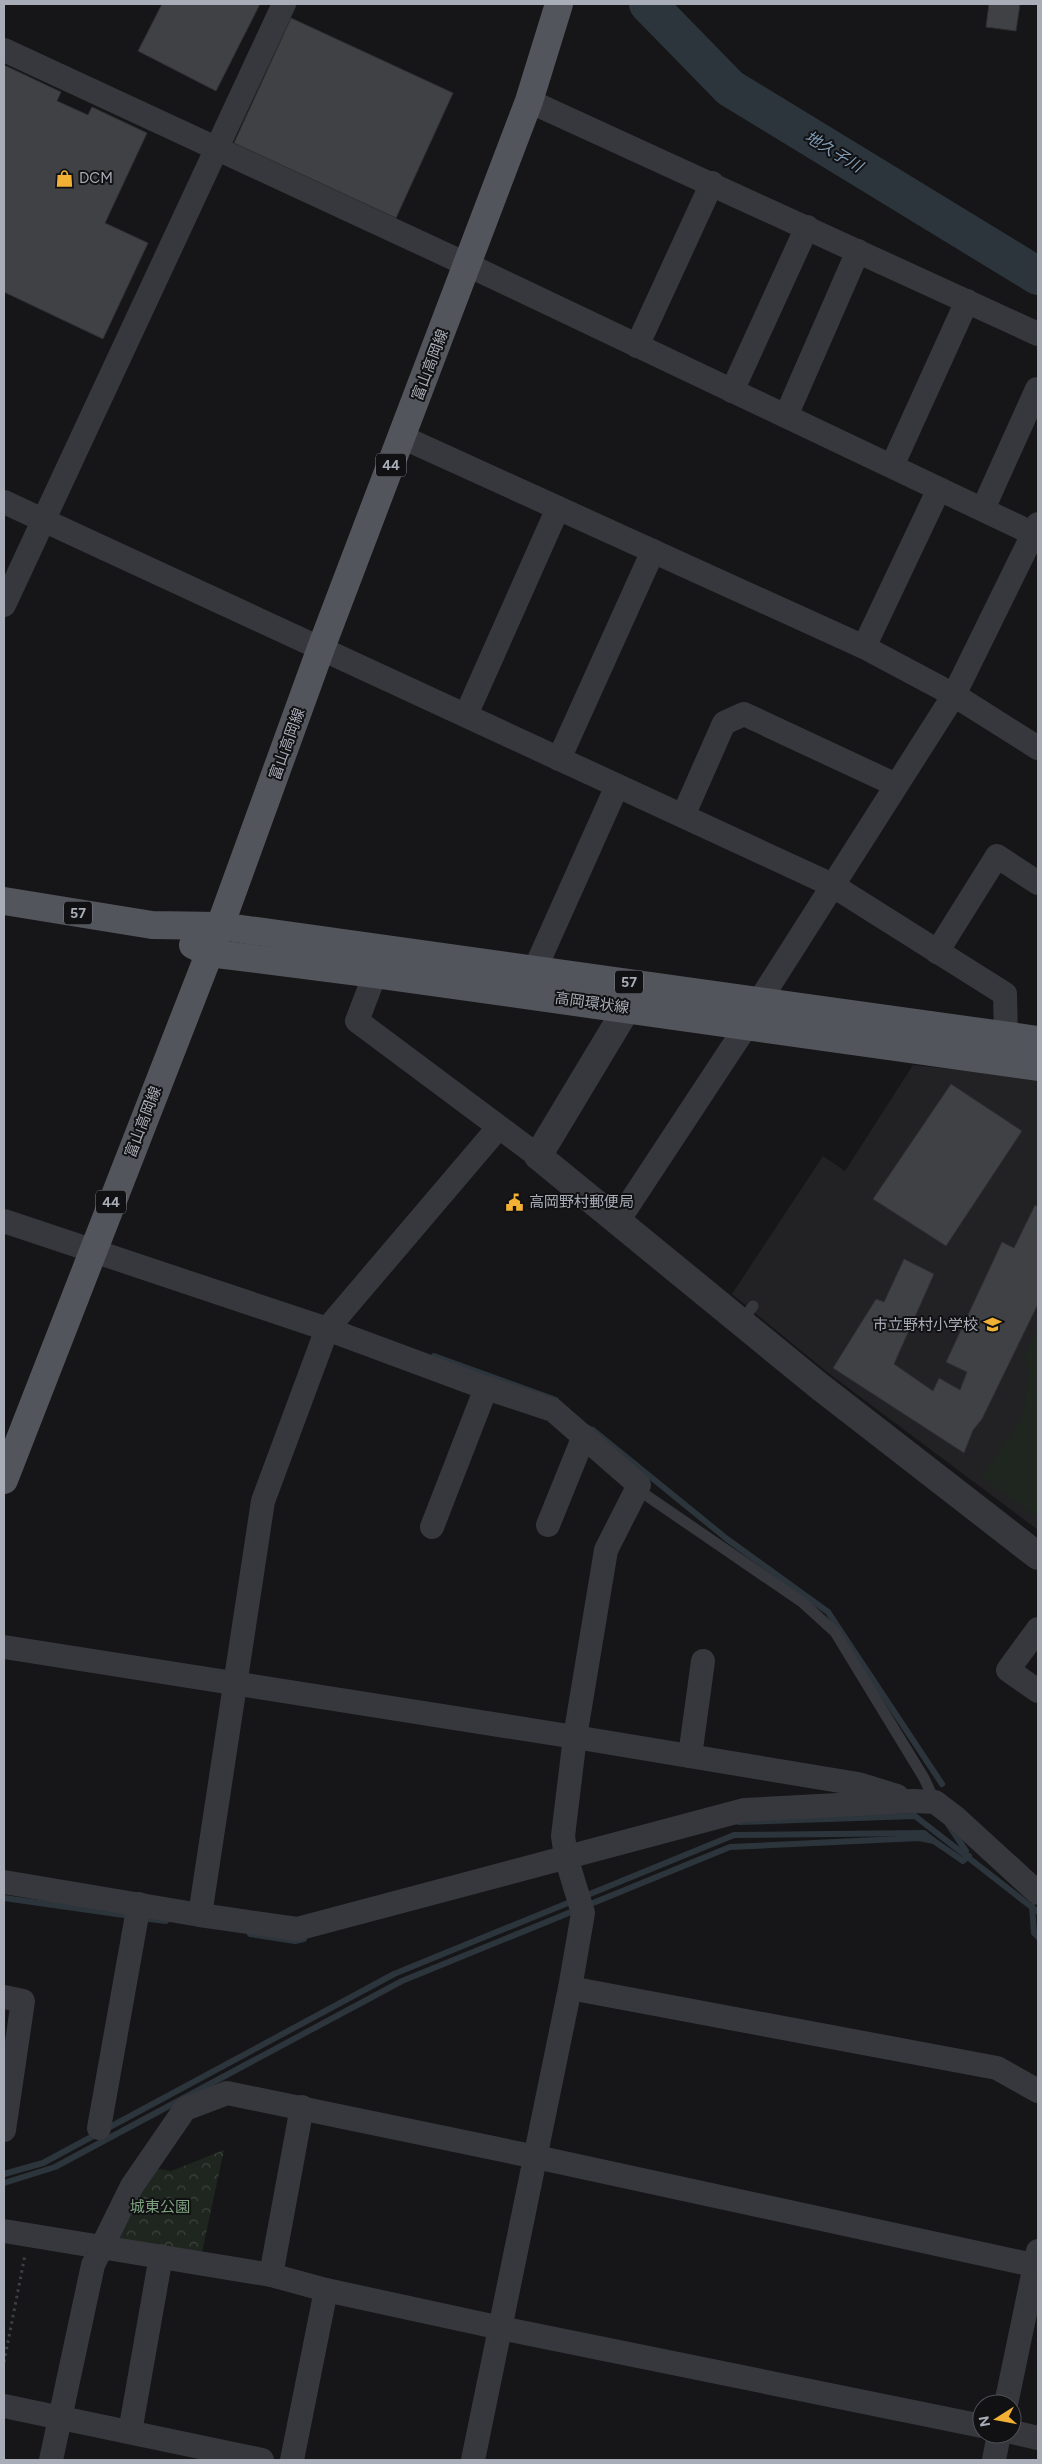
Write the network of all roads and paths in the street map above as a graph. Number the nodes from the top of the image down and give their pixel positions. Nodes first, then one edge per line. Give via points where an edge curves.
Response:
1 (284, 4) edge
2 (559, 4) edge
3 (4, 50) edge
4 (529, 101) junction
5 (216, 149) junction
6 (712, 183) junction
7 (807, 227) junction
8 (858, 251) junction
9 (468, 265) junction
10 (967, 301) junction
11 (1038, 334) edge
12 (637, 346) junction
13 (1037, 389) dead end
14 (732, 391) junction
15 (786, 416) junction
16 (402, 437) junction
17 (892, 466) junction
18 (939, 488) junction
19 (4, 502) edge
20 (558, 508) junction
21 (982, 509) junction
22 (44, 521) junction
23 (1037, 531) edge
24 (653, 551) junction
25 (4, 605) edge
26 (864, 647) junction
27 (321, 648) junction
28 (954, 695) junction
29 (466, 715) junction
30 (1038, 748) edge
31 (560, 759) junction
32 (896, 785) junction
33 (617, 786) junction
34 (683, 816) junction
35 (1038, 883) edge
36 (832, 885) junction
37 (4, 902) edge
38 (152, 925) junction
39 (220, 926) junction
40 (937, 952) junction
41 (209, 953) junction
42 (535, 969) junction
43 (375, 974) junction
44 (628, 982) junction
45 (760, 1000) junction
46 (627, 1008) junction
47 (747, 1025) junction
48 (1006, 1036) junction
49 (1038, 1040) edge
50 (1038, 1067) edge
51 (498, 1128) junction
52 (538, 1156) junction
53 (618, 1220) junction
54 (4, 1221) edge
55 (92, 1251) junction
56 (331, 1323) junction
57 (486, 1388) junction
58 (584, 1436) junction
59 (4, 1480) edge
60 (637, 1489) junction
61 (548, 1525) dead end
62 (432, 1527) dead end
63 (1038, 1556) edge
64 (1038, 1629) edge
65 (4, 1647) edge
66 (703, 1661) dead end
67 (234, 1684) junction
68 (1038, 1691) edge
69 (575, 1737) junction
70 (690, 1756) junction
71 (924, 1802) junction
72 (572, 1879) junction
73 (4, 1884) edge
74 (1038, 1893) edge
75 (139, 1904) junction
76 (200, 1915) junction
77 (570, 1988) junction
78 (4, 1997) edge
79 (1038, 2091) edge
80 (302, 2107) junction
81 (99, 2128) dead end
82 (4, 2130) edge
83 (536, 2157) junction
84 (4, 2231) edge
85 (28, 2235) junction
86 (102, 2246) junction
87 (161, 2256) junction
88 (1037, 2261) edge
89 (271, 2275) junction
90 (326, 2290) junction
91 (501, 2328) junction
92 (4, 2362) edge
93 (1008, 2394) edge
94 (4, 2406) edge
95 (60, 2418) junction
96 (972, 2424) edge
97 (130, 2432) junction
98 (1022, 2434) edge
99 (1038, 2438) edge
100 (997, 2444) edge
101 (51, 2460) edge
102 (262, 2460) edge
103 (292, 2460) edge
104 (473, 2460) edge
105 (994, 2460) edge

1 - 5 street
2 - 4 main road, 富山高岡線 / 44
3 - 5 street
4 - 6 street
4 - 9 main road, 富山高岡線 / 44
5 - 9 street
5 - 22 street
6 - 7 street
6 - 12 street
7 - 8 street
7 - 14 street
8 - 10 street
8 - 15 street
9 - 12 street
9 - 16 main road, 富山高岡線 / 44
10 - 11 street
10 - 17 street
12 - 14 street
13 - 21 street
14 - 15 street
15 - 17 street
16 - 20 street
16 - 27 main road, 富山高岡線 / 44
17 - 18 street
18 - 21 street
18 - 26 street
19 - 22 street
20 - 24 street
20 - 29 street
21 - 23 street
22 - 25 street
22 - 27 street
23 - 28 street
24 - 26 street
24 - 31 street
26 - 28 street
27 - 29 street
27 - 39 main road, 富山高岡線 / 44
28 - 30 street
28 - 32 street
29 - 31 street
31 - 33 street
32 - 34 street via 744,714 724,723
32 - 36 street
33 - 34 street
33 - 42 street
34 - 36 street
35 - 40 street via 997,856
36 - 40 street
36 - 45 street
37 - 38 main road, 高岡環状線 / 57
38 - 39 main road, 高岡環状線 / 57
38 - 41 main road, 高岡環状線 / 57
39 - 41 main road, 富山高岡線 / 44
39 - 42 main road, 高岡環状線 / 57
40 - 48 street via 1005,994
41 - 43 main road, 高岡環状線 / 57
41 - 55 main road, 富山高岡線 / 44
42 - 44 main road, 高岡環状線 / 57
43 - 46 main road, 高岡環状線 / 57
43 - 51 street via 357,1021
44 - 45 main road, 高岡環状線 / 57
44 - 46 street
45 - 48 main road, 高岡環状線 / 57
46 - 47 main road, 高岡環状線 / 57
46 - 52 street
47 - 50 main road, 高岡環状線 / 57
47 - 53 street
48 - 49 main road, 高岡環状線 / 57
51 - 52 street
51 - 56 street
52 - 53 street
53 - 63 street via 748,1314 819,1386
54 - 55 street
55 - 56 street
55 - 59 main road, 富山高岡線 / 44
56 - 57 street
56 - 67 street via 263,1501
57 - 58 street via 553,1410
57 - 62 street
58 - 60 street via 639,1485
58 - 61 street
60 - 69 street via 606,1550
60 - 71 lane via 802,1602 835,1632 924,1778
64 - 68 street via 1008,1670
65 - 67 street
66 - 70 street
67 - 69 street
67 - 76 street
69 - 70 street
69 - 72 street via 563,1836
70 - 71 street via 858,1784
71 - 72 street via 744,1810
71 - 74 street via 956,1818
72 - 76 street via 297,1928
72 - 77 street
73 - 75 street
75 - 76 street
75 - 81 street
77 - 79 street via 997,2068
77 - 83 street
78 - 82 street via 23,2001
80 - 83 street
80 - 86 street via 228,2093 186,2109 132,2186
80 - 89 street
83 - 88 street
83 - 91 street
84 - 85 street
85 - 86 street
85 - 92 path
86 - 87 street
86 - 95 street via 93,2265
87 - 89 street
87 - 97 street
88 - 93 street
89 - 90 street
90 - 91 street
90 - 103 street
91 - 96 street
91 - 104 street
94 - 95 street
95 - 97 street
95 - 101 street
97 - 102 street
98 - 99 street
100 - 105 street

